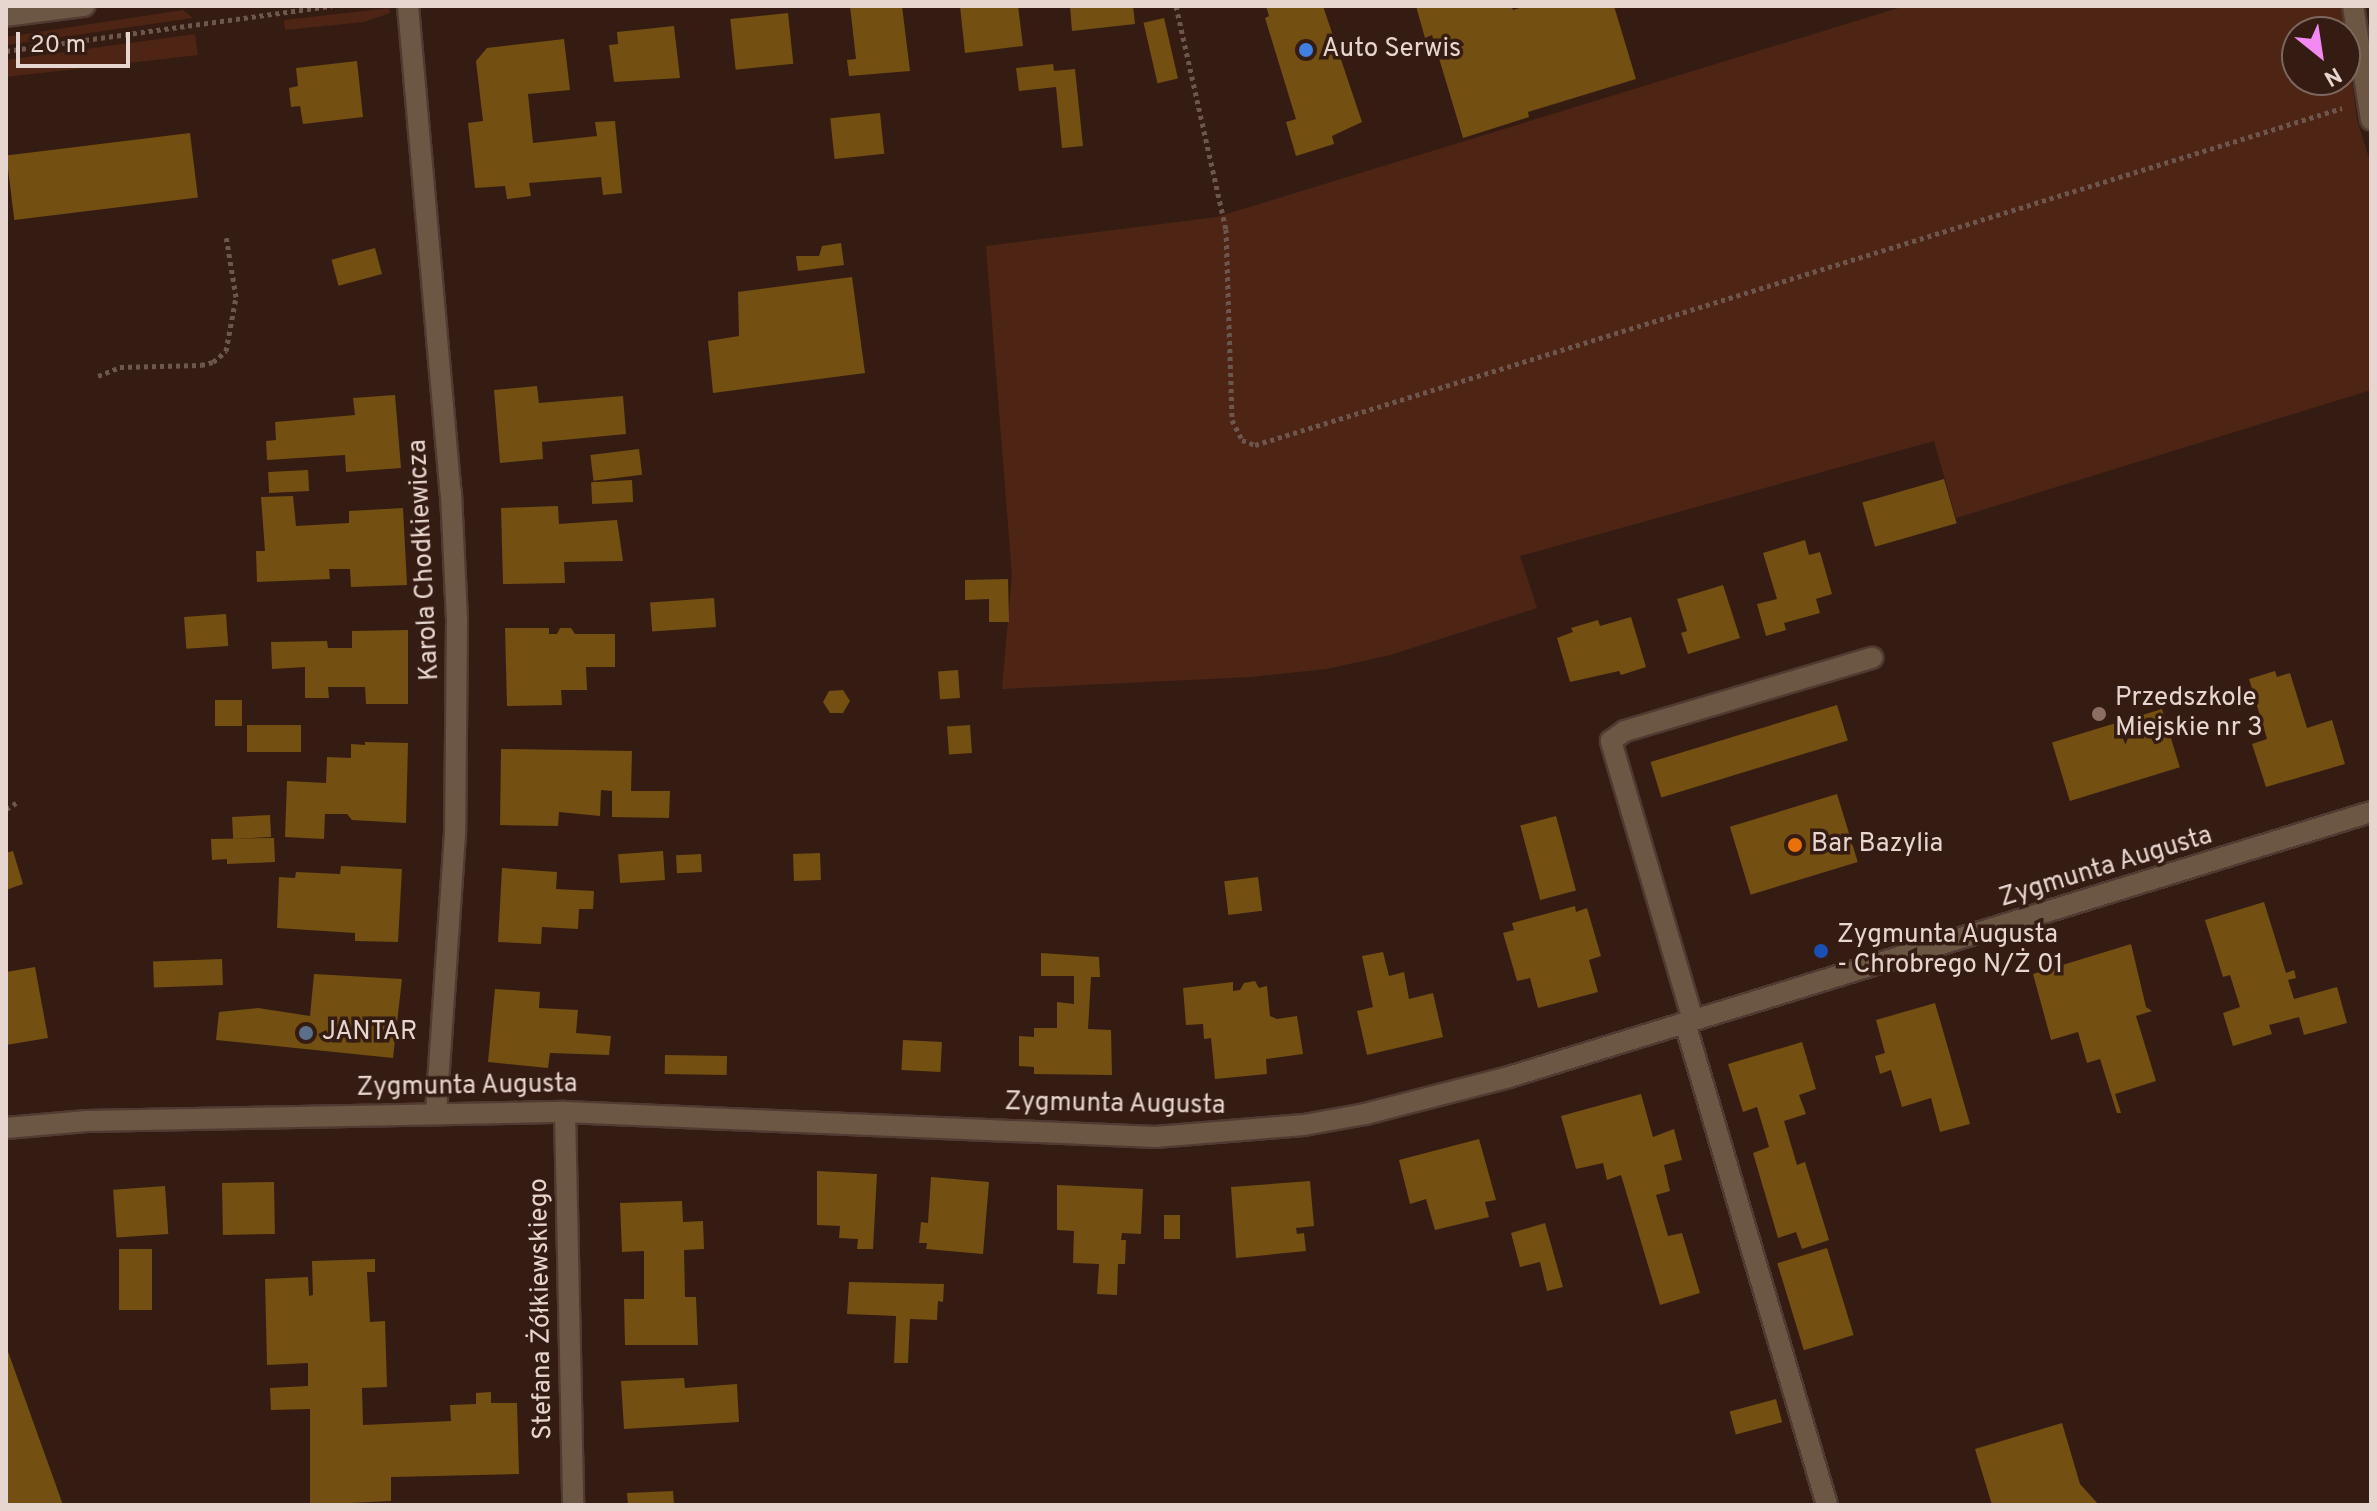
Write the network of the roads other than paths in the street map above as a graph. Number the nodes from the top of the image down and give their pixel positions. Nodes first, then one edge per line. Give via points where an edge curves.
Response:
1 (84, 6) edge
2 (408, 6) edge
3 (2353, 6) edge
4 (6, 16) edge
5 (2371, 120) edge
6 (1872, 658) dead end
7 (2371, 812) edge
8 (1689, 1022) junction
9 (565, 1112) junction
10 (436, 1113) junction
11 (6, 1128) edge
12 (573, 1505) edge
13 (1827, 1505) edge

1 - 4 street
2 - 10 street, Karola Chodkiewicza via 457,619 455,834
3 - 5 street
6 - 8 street via 1625,731 1611,741
7 - 8 street, Zygmunta Augusta
8 - 9 street, Zygmunta Augusta via 1365,1114 1214,1135 1118,1136
8 - 13 street
9 - 10 street, Zygmunta Augusta
9 - 12 street, Stefana Żółkiewskiego
10 - 11 street, Zygmunta Augusta via 87,1121

